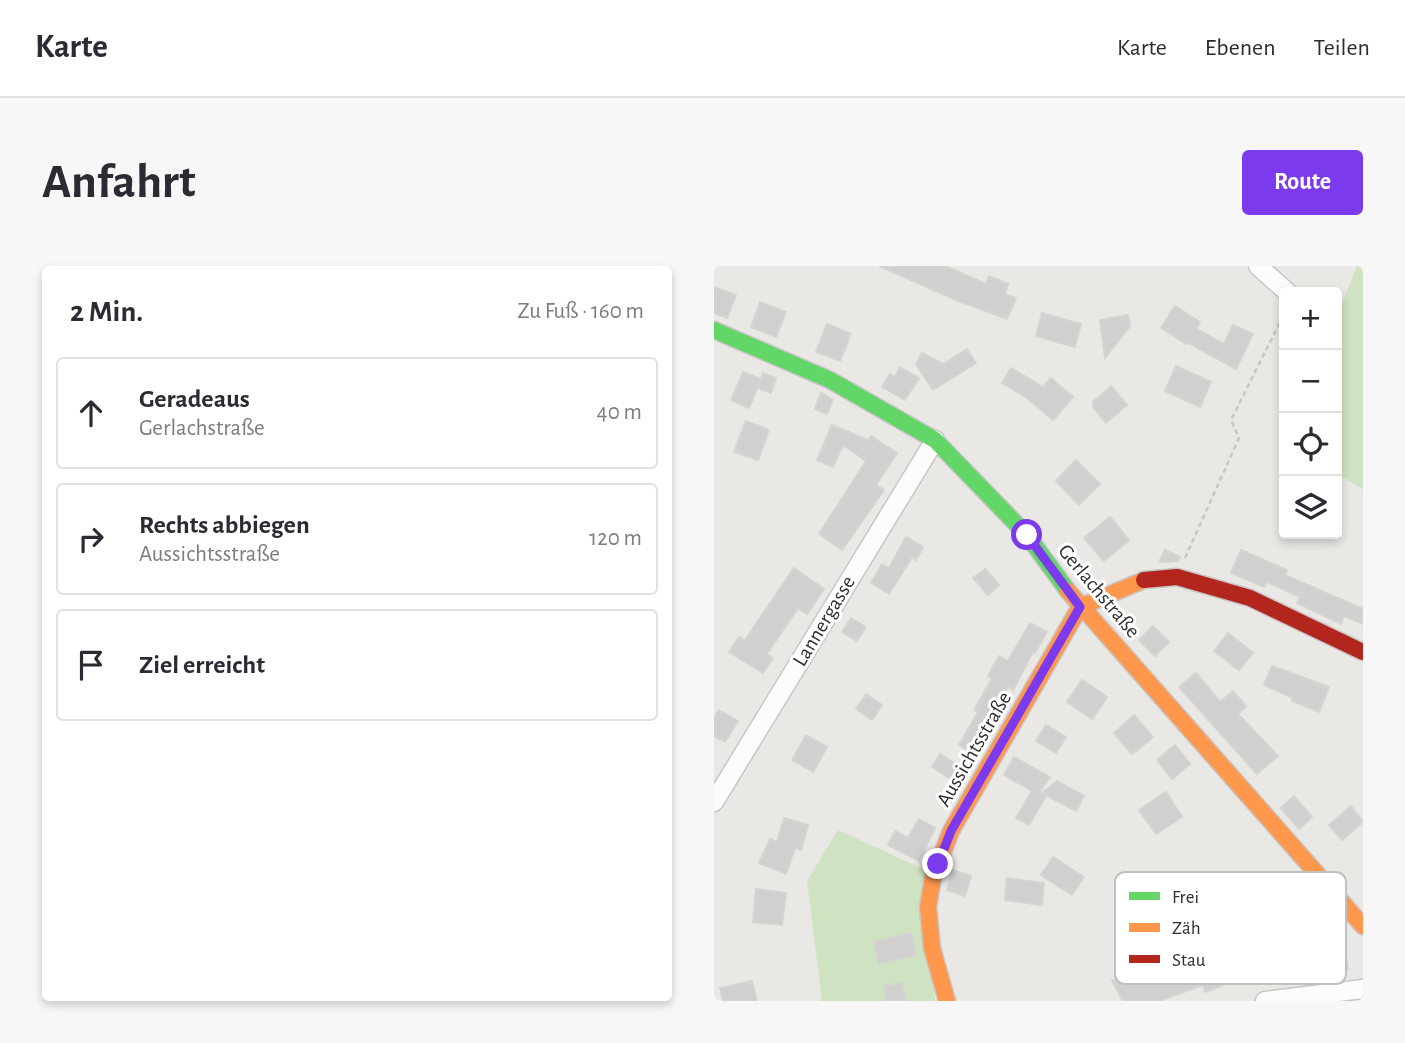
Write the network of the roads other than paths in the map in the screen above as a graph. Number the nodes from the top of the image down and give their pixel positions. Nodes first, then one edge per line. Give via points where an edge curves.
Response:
1 (1258, 266) edge
2 (1281, 287) edge
3 (714, 330) edge
4 (935, 440) junction
5 (1080, 607) junction
6 (1363, 652) edge
7 (714, 802) edge
8 (1316, 872) edge
9 (1346, 906) edge
10 (1363, 926) edge
11 (1363, 989) edge
12 (947, 1001) edge
13 (1265, 1001) edge

1 - 2 street
3 - 4 street, Gerlachstraße via 830,380
4 - 5 street, Gerlachstraße via 1027,535
4 - 7 street, Lannergasse
5 - 6 street via 1145,580 1177,577 1250,598
5 - 8 street, Gerlachstraße
5 - 12 street, Aussichtsstraße via 951,831 938,864 928,915 932,951
9 - 10 street, Gerlachstraße
11 - 13 street

